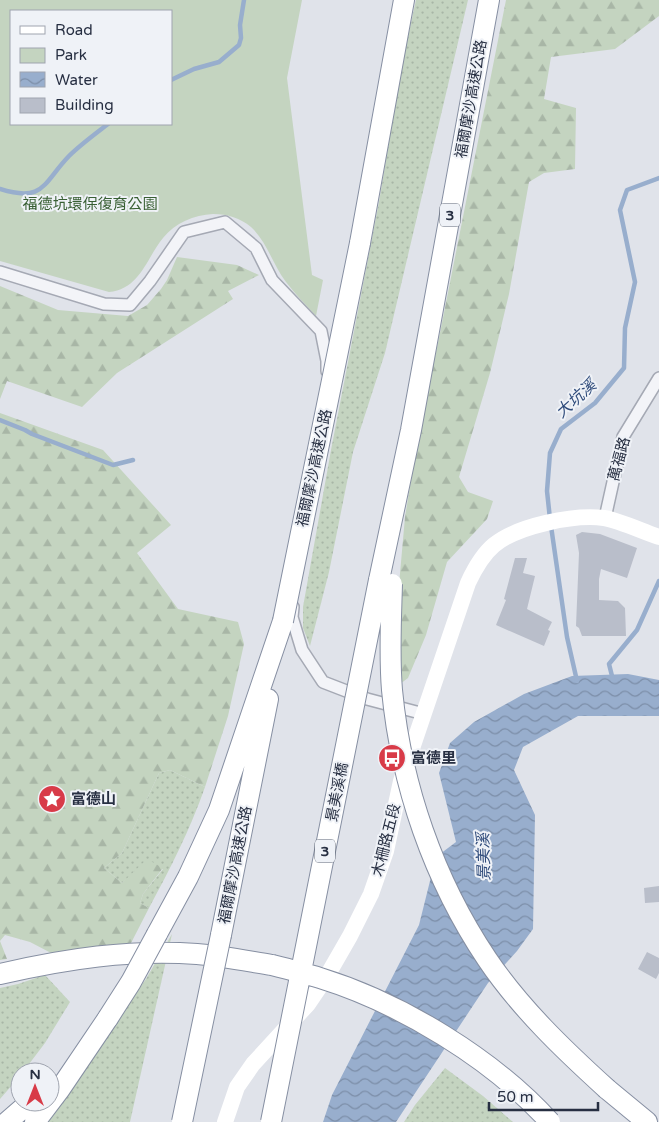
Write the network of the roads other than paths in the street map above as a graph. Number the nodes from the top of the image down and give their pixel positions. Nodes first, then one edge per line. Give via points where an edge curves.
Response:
1 (404, 0) edge
2 (489, 0) edge
3 (0, 272) edge
4 (659, 378) edge
5 (605, 518) junction
6 (659, 537) edge
7 (386, 582) junction
8 (283, 621) junction
9 (424, 714) junction
10 (0, 974) edge
11 (60, 1078) edge
12 (608, 1090) junction
13 (19, 1112) edge
14 (8, 1122) edge
15 (182, 1122) edge
16 (225, 1122) edge
17 (271, 1122) edge
18 (550, 1122) edge
19 (636, 1122) edge
20 (647, 1122) edge

1 - 8 highway, 福爾摩沙高速公路, bridge via 360,243
2 - 7 highway, 福爾摩沙高速公路 / 3
3 - 9 street via 104,304 130,305 184,232 225,222 256,248 272,280 321,331 328,361 326,415 292,618 302,650 323,682 368,699
4 - 5 street, 萬福路 via 623,437
5 - 6 main road
5 - 9 main road, 木柵路五段 via 563,519 531,527 493,546 468,583
7 - 12 highway, bridge via 396,720 412,797 446,886 487,960 514,994 558,1044
7 - 17 highway, 景美溪橋 / 3, bridge
8 - 11 highway, bridge via 220,810 188,877 131,982 108,1018
8 - 15 highway, 福爾摩沙高速公路, bridge
9 - 16 main road, 木柵路五段, bridge via 401,781 382,867 350,936 308,1004 253,1064 237,1087
10 - 18 highway, bridge via 84,958 126,954 197,954 272,965 358,992 431,1028 507,1082
12 - 19 highway
12 - 20 highway
13 - 14 highway

